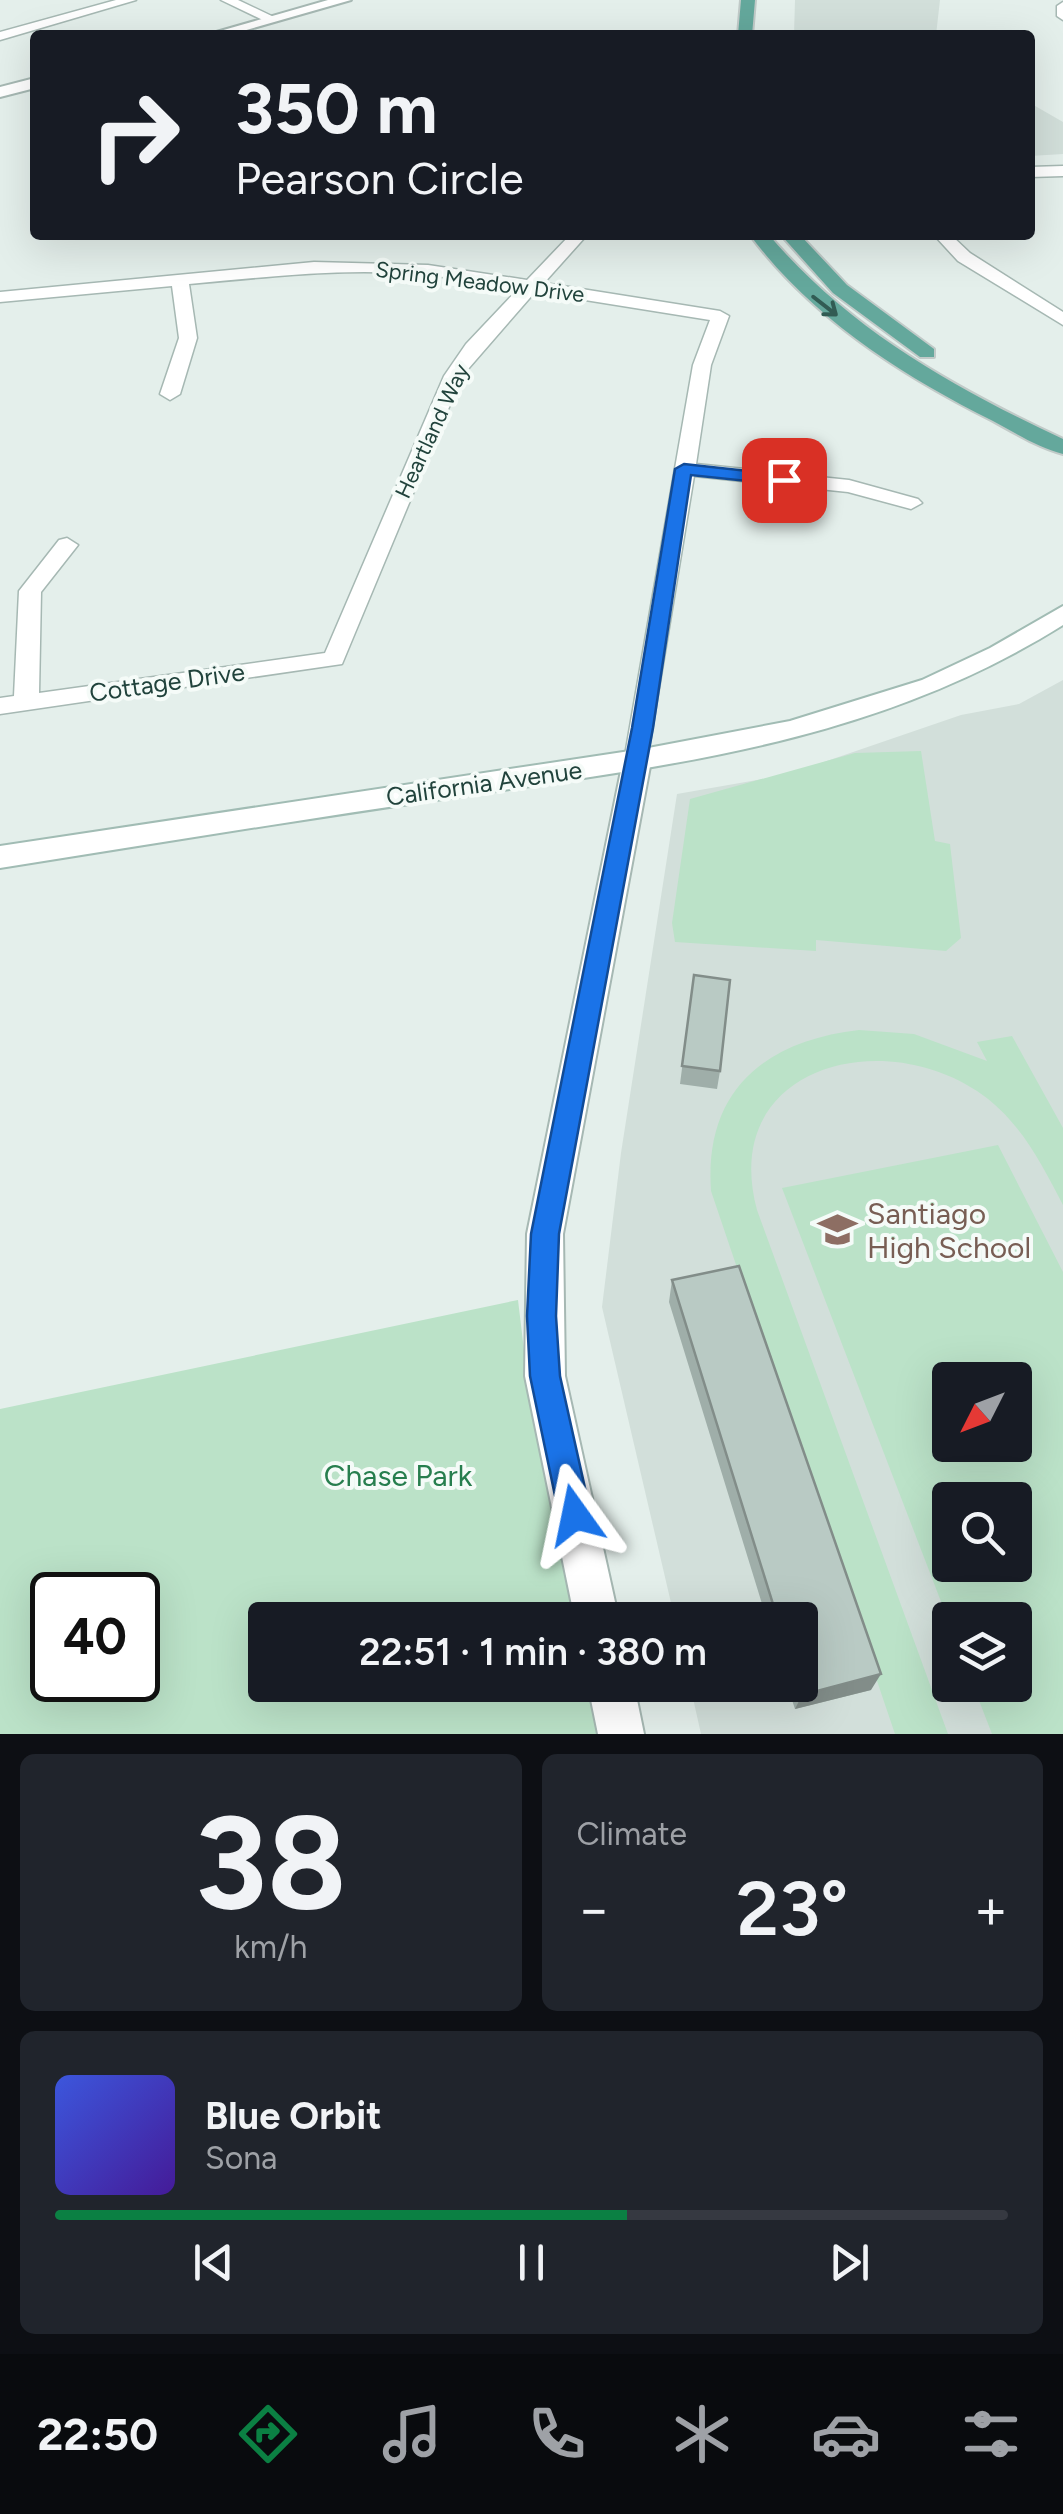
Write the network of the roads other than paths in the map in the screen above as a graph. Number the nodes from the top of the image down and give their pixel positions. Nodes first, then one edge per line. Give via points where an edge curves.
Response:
1 (130, 0) edge
2 (227, 0) edge
3 (344, 0) edge
4 (751, 2) edge
5 (1063, 6) edge
6 (1063, 16) edge
7 (272, 20) junction
8 (233, 30) edge
9 (746, 30) edge
10 (0, 36) edge
11 (30, 84) edge
12 (0, 92) edge
13 (1063, 171) edge
14 (1035, 172) edge
15 (575, 240) edge
16 (762, 240) edge
17 (795, 240) edge
18 (947, 240) edge
19 (180, 281) junction
20 (534, 287) junction
21 (0, 297) edge
22 (1063, 320) edge
23 (170, 394) dead end
24 (1063, 426) edge
25 (1063, 447) edge
26 (684, 469) junction
27 (910, 503) dead end
28 (66, 545) dead end
29 (1063, 614) edge
30 (334, 659) joint
31 (26, 702) junction
32 (0, 706) edge
33 (637, 761) junction
34 (0, 856) edge
35 (593, 1602) edge
36 (615, 1702) edge
37 (622, 1734) edge

1 - 10 street
2 - 7 street
3 - 7 street
4 - 9 main road
5 - 6 street
7 - 8 street
11 - 12 street
13 - 14 street
15 - 20 street, Heartland Way
16 -> 25 main road via 804,290 861,334
17 - 24 main road via 840,289 915,346
18 - 22 street
19 - 20 street, Spring Meadow Drive via 372,266
19 - 21 street, Spring Meadow Drive
19 - 23 street via 188,338
20 - 26 street, Spring Meadow Drive via 720,316 702,365
20 - 30 street, Heartland Way via 453,376
26 - 27 street via 850,486
26 - 33 street
28 - 31 street via 30,591
29 - 33 street, California Avenue via 971,668 876,706 802,729
30 - 31 street, Cottage Drive
31 - 32 street, Cottage Drive
33 - 34 street, California Avenue
33 - 35 street via 545,1234 542,1284 545,1376
36 - 37 street

